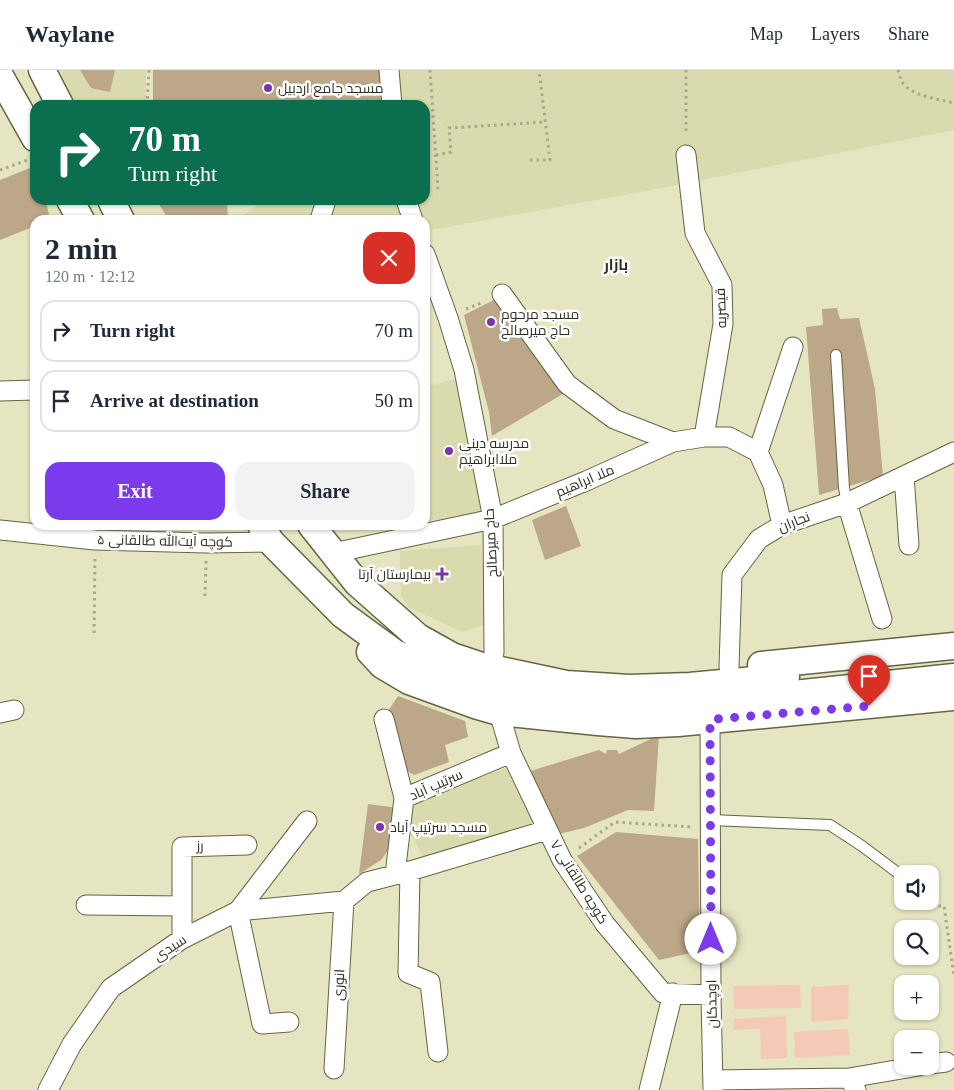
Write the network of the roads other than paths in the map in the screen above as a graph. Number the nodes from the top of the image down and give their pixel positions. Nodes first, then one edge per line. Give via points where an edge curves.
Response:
1 (42, 70) edge
2 (389, 70) edge
3 (0, 76) edge
4 (57, 100) edge
5 (392, 100) edge
6 (30, 129) edge
7 (686, 155) road end
8 (430, 268) edge
9 (502, 294) road end
10 (793, 347) dead end
11 (836, 355) dead end
12 (30, 390) edge
13 (0, 391) edge
14 (704, 436) junction
15 (674, 442) junction
16 (758, 452) junction
17 (954, 452) edge
18 (904, 476) junction
19 (847, 503) junction
20 (493, 519) junction
21 (782, 525) junction
22 (0, 530) edge
23 (315, 530) edge
24 (266, 533) edge
25 (909, 544) dead end
26 (333, 552) junction
27 (357, 583) junction
28 (343, 615) junction
29 (882, 619) dead end
30 (954, 646) edge
31 (494, 653) junction
32 (954, 661) edge
33 (730, 667) junction
34 (921, 673) junction
35 (954, 677) edge
36 (954, 697) edge
37 (499, 712) junction
38 (384, 719) dead end
39 (716, 719) junction
40 (511, 754) junction
41 (404, 798) junction
42 (307, 821) dead end
43 (711, 824) junction
44 (547, 830) junction
45 (247, 845) dead end
46 (894, 870) edge
47 (402, 873) junction
48 (344, 901) junction
49 (86, 904) dead end
50 (182, 906) junction
51 (238, 911) junction
52 (182, 939) junction
53 (673, 993) junction
54 (711, 995) junction
55 (289, 1022) dead end
56 (438, 1052) dead end
57 (334, 1069) dead end
58 (894, 1073) edge
59 (852, 1084) edge
60 (713, 1085) edge
61 (48, 1090) edge
62 (649, 1090) edge

1 - 4 main road
2 - 5 street
3 - 6 main road
7 - 14 street, قیصریه via 695,233 722,285 723,324
8 - 20 street, حاج میرصالح via 464,370
9 - 15 street via 568,384 614,419
10 - 16 street
11 - 19 lane
12 - 13 street
14 - 15 street, ملا ابراهیم
14 - 16 street, ملا ابراهیم via 729,437
15 - 20 street, ملا ابراهیم
16 - 21 street via 773,485
17 - 18 street, نجاران
18 - 19 street, نجاران
18 - 25 street
19 - 21 street, نجاران
19 - 29 street
20 - 26 street, ملا ابراهیم
20 - 31 street, حاج میرصالح
21 - 33 street, نجاران via 759,539 732,575
22 - 24 street, کوچه آیت‌الله طالقانی ۵ via 95,540 206,543
23 - 26 main road
24 - 28 main road
26 - 27 main road
27 - 31 main road via 423,622
27 - 34 main road via 418,637 452,656 482,666 566,684 629,688
28 - 34 main road via 395,653 428,669 470,684 555,701 625,707 726,701
28 - 37 main road via 362,644 382,665 409,682
30 - 33 main road
31 - 33 main road via 550,665 620,673
32 - 34 main road
34 - 35 main road
36 - 39 main road
37 - 39 main road via 636,725
37 - 40 street, کوچه طالقانی ۷
38 - 41 street
39 - 43 street, اوچدکان via 710,721
40 - 41 street, سرتیپ آباد
40 - 44 street, کوچه طالقانی ۷
41 - 47 street, سرتیپ آباد
42 - 51 street, سیدی
43 - 46 lane via 830,825
43 - 54 street, اوچدکان
44 - 47 street
44 - 53 street, کوچه طالقانی ۷ via 562,860 605,924 663,993
45 - 50 street, رز via 182,847
47 - 48 street via 366,882
47 - 56 street, سرتیپ آباد via 408,972 430,982
48 - 51 street
48 - 57 street, انوری
49 - 50 street
50 - 52 street, رز
51 - 52 street, سیدی
51 - 55 street via 262,1024
52 - 61 street, سیدی via 111,988 72,1044
53 - 54 street, کوچه طالقانی ۷
53 - 62 street
54 - 60 street, اوچدکان
58 - 59 street
59 - 60 street

